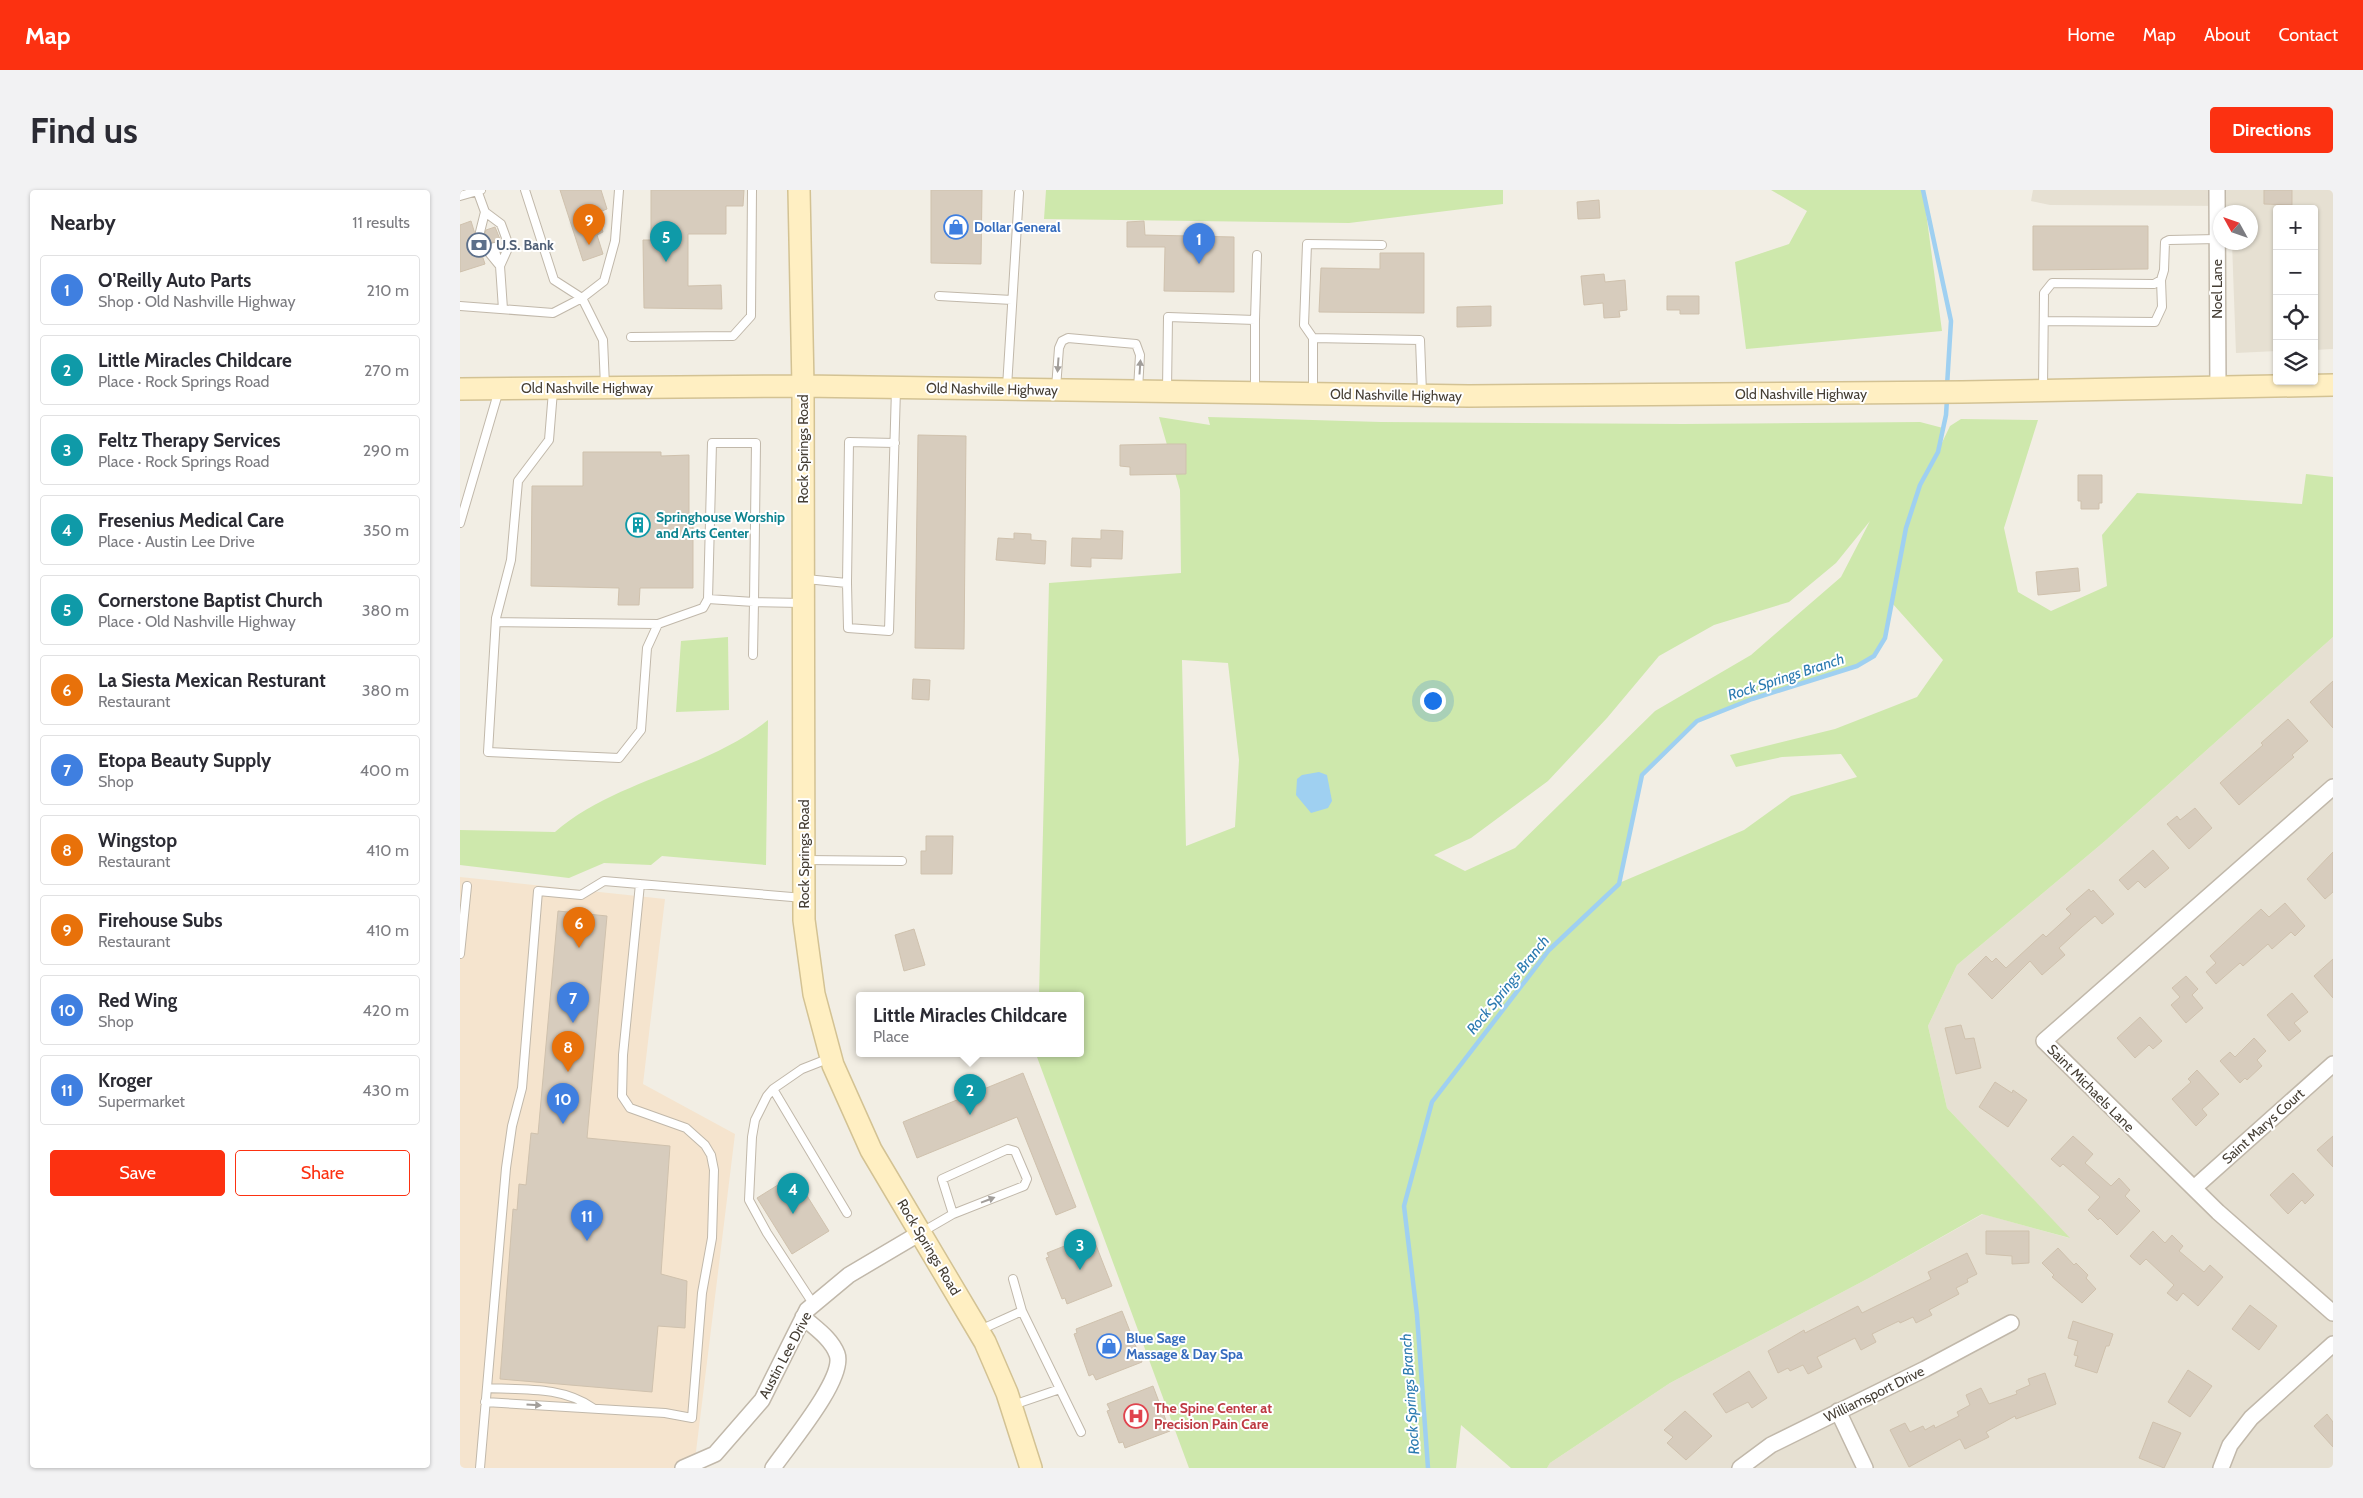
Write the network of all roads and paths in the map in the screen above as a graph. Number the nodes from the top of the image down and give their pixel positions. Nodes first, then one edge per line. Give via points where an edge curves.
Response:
1 (478, 190) edge
2 (525, 190) edge
3 (619, 190) edge
4 (752, 190) edge
5 (799, 190) edge
6 (2217, 190) edge
7 (1019, 193) dead end
8 (460, 196) edge
9 (2217, 205) edge
10 (485, 212) junction
11 (484, 231) dead end
12 (2213, 238) edge
13 (1382, 245) dead end
14 (490, 248) dead end
15 (2217, 250) edge
16 (1257, 255) dead end
17 (500, 266) junction
18 (2161, 280) junction
19 (939, 296) dead end
20 (582, 298) junction
21 (1012, 300) junction
22 (460, 306) edge
23 (503, 309) junction
24 (1256, 320) junction
25 (2044, 321) junction
26 (631, 337) dead end
27 (1313, 338) junction
28 (2333, 385) edge
29 (803, 386) junction
30 (499, 388) junction
31 (605, 388) junction
32 (896, 388) junction
33 (460, 389) edge
34 (553, 389) junction
35 (1007, 389) junction
36 (2218, 389) junction
37 (1056, 390) junction
38 (2043, 391) junction
39 (1138, 392) junction
40 (1167, 392) junction
41 (1255, 393) junction
42 (1313, 394) junction
43 (1422, 396) junction
44 (895, 443) junction
45 (463, 505) edge
46 (460, 523) edge
47 (804, 579) junction
48 (847, 583) junction
49 (708, 599) junction
50 (754, 602) junction
51 (804, 602) junction
52 (496, 622) junction
53 (658, 624) junction
54 (753, 655) dead end
55 (2333, 787) edge
56 (804, 860) junction
57 (902, 861) dead end
58 (640, 884) junction
59 (466, 886) dead end
60 (804, 898) junction
61 (460, 954) edge
62 (831, 1058) junction
63 (2333, 1064) edge
64 (773, 1089) junction
65 (2194, 1188) junction
66 (847, 1213) dead end
67 (952, 1214) junction
68 (920, 1234) junction
69 (1013, 1279) dead end
70 (814, 1304) junction
71 (1022, 1311) junction
72 (2333, 1313) edge
73 (803, 1317) junction
74 (2011, 1323) dead end
75 (978, 1331) junction
76 (2333, 1344) edge
77 (487, 1388) junction
78 (1060, 1389) junction
79 (485, 1402) junction
80 (1011, 1406) junction
81 (595, 1409) junction
82 (1838, 1411) junction
83 (1081, 1432) dead end
84 (480, 1468) edge
85 (683, 1468) edge
86 (773, 1468) edge
87 (1031, 1468) edge
88 (1740, 1468) edge
89 (1864, 1468) edge
90 (2221, 1468) edge

1 - 8 lane
1 - 10 lane
2 - 20 lane via 554,280
3 - 20 lane via 615,242 604,281
4 - 26 lane via 751,316 733,336
5 - 29 main road, Rock Springs Road
6 - 9 street, Noel Lane
7 - 21 lane
10 - 11 lane
10 - 17 lane via 502,224 509,246
12 - 18 lane via 2165,242
13 - 27 lane via 1307,244 1304,326
14 - 17 lane
15 - 36 street, Noel Lane
16 - 24 lane
17 - 23 lane
18 - 25 lane via 2154,284 2052,283 2044,293
18 - 25 lane via 2162,307 2155,322
19 - 21 lane
20 - 23 lane via 553,313
20 - 31 lane via 603,340
21 - 35 lane
22 - 23 lane
24 - 40 lane via 1168,317
24 - 41 lane
25 - 38 lane
27 - 42 lane
27 - 43 lane via 1420,340
28 - 36 main road, Old Nashville Highway
29 - 31 main road, Old Nashville Highway
29 - 32 main road, Old Nashville Highway
29 - 47 main road, Rock Springs Road
30 - 33 main road, Old Nashville Highway
30 - 34 main road, Old Nashville Highway
30 - 45 lane
31 - 34 main road, Old Nashville Highway
32 - 35 main road, Old Nashville Highway
32 - 44 lane
34 - 52 lane via 549,440 518,481 511,560
35 - 37 main road, Old Nashville Highway
36 - 38 main road, Old Nashville Highway
37 - 39 main road, Old Nashville Highway
39 -> 37 lane via 1140,355 1136,344 1068,338 1059,348
38 - 43 main road, Old Nashville Highway
39 - 40 main road, Old Nashville Highway
40 - 41 main road, Old Nashville Highway
41 - 42 main road, Old Nashville Highway
42 - 43 main road, Old Nashville Highway
44 - 48 lane via 850,442
44 - 48 lane via 889,631 848,628
45 - 46 lane
47 - 48 lane
47 - 51 main road, Rock Springs Road
49 - 50 lane
49 - 50 lane via 712,443 756,443
49 - 53 lane via 702,608
50 - 51 lane
50 - 54 lane
51 - 56 main road, Rock Springs Road
52 - 53 lane
52 - 53 lane via 488,752 619,758 641,730 647,648
55 - 65 street, Saint Michaels Lane via 2044,1041
56 - 57 lane
56 - 60 main road, Rock Springs Road
58 - 60 lane
58 - 77 lane via 604,882 581,895 538,891 522,1088 506,1168
58 - 81 lane via 631,957 622,1096 630,1108 686,1128 705,1145 714,1170 712,1238 702,1293 692,1418
59 - 61 lane
60 - 62 main road, Rock Springs Road via 814,994
62 - 64 lane via 802,1068
62 - 68 main road, Rock Springs Road via 871,1150
63 - 65 street, Saint Marys Court
64 - 66 lane
64 - 70 lane via 755,1120 749,1200
65 - 72 street, Saint Michaels Lane
67 -> 67 lane via 1024,1186 1027,1179 1015,1151 1008,1148 942,1179
67 - 68 lane
68 - 70 street, Austin Lee Drive via 849,1275
68 - 75 main road, Rock Springs Road
69 - 71 lane
70 - 73 street, Austin Lee Drive
71 - 75 lane
71 - 78 lane
73 - 85 street, Austin Lee Drive via 762,1400 715,1454
73 - 86 street via 827,1338 837,1354 837,1371 827,1393
74 - 82 street, Williamsport Drive
75 - 80 main road, Rock Springs Road
76 - 90 street via 2251,1418 2230,1445
77 - 79 lane
77 - 81 lane via 563,1392
78 - 80 lane
78 - 83 lane
79 -> 81 lane
79 - 84 lane
80 - 87 main road, Rock Springs Road
82 - 88 street, Williamsport Drive via 1771,1445
82 - 89 street

